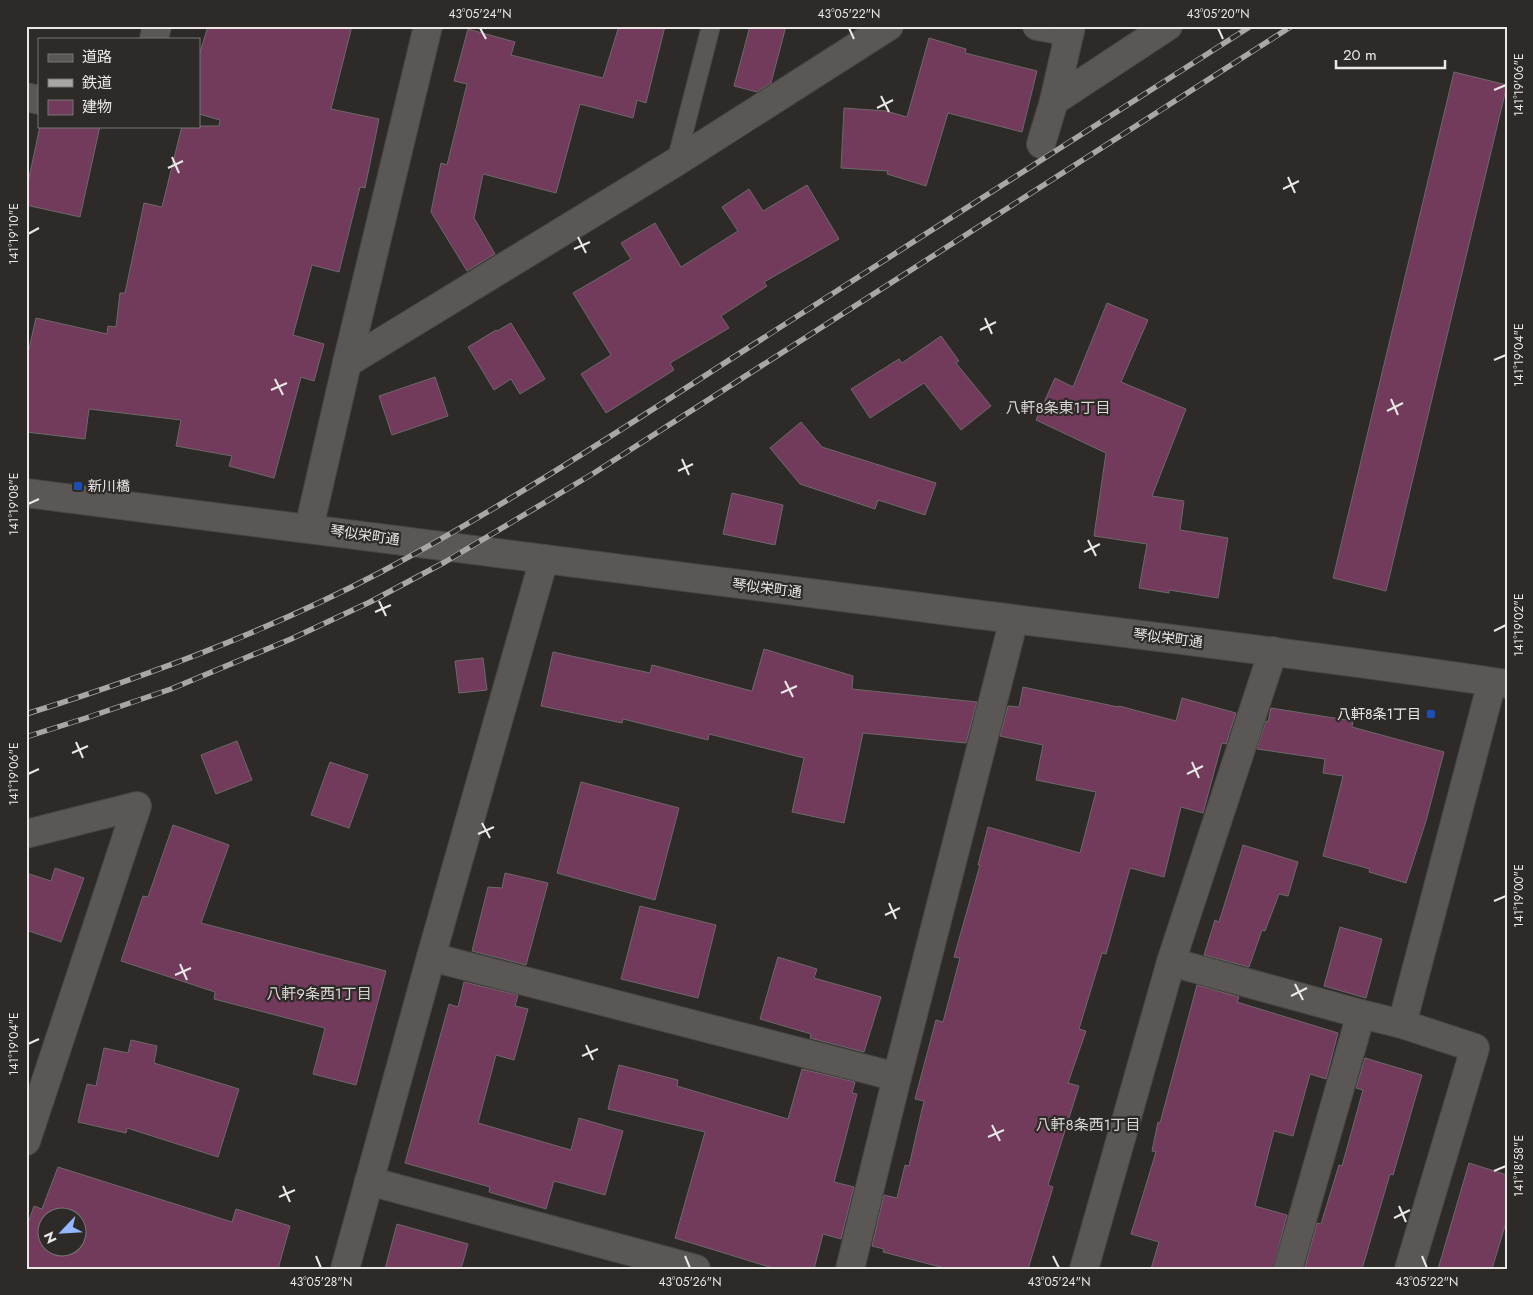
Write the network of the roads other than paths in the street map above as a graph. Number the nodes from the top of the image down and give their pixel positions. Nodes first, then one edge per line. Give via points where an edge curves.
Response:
1 (428, 26) edge
2 (711, 26) edge
3 (889, 26) edge
4 (1037, 26) edge
5 (1168, 26) edge
6 (1070, 29) edge
7 (1054, 101) junction
8 (1041, 144) dead end
9 (676, 162) junction
10 (347, 363) junction
11 (26, 493) edge
12 (309, 528) junction
13 (544, 559) junction
14 (1014, 619) junction
15 (1273, 651) junction
16 (1499, 683) edge
17 (26, 834) edge
18 (431, 957) junction
19 (1171, 962) junction
20 (1361, 1014) junction
21 (1402, 1024) junction
22 (897, 1077) junction
23 (26, 1141) edge
24 (369, 1181) junction
25 (345, 1269) edge
26 (696, 1269) edge
27 (850, 1269) edge
28 (1084, 1269) edge
29 (1288, 1269) edge
30 (1410, 1269) edge

1 - 10 street
2 - 9 lane
3 - 9 street
4 - 6 street
5 - 7 street
6 - 7 street
7 - 8 street
9 - 10 street
10 - 12 street
11 - 12 street, 琴似栄町通
12 - 13 street, 琴似栄町通
13 - 14 street, 琴似栄町通
13 - 18 street
14 - 15 street, 琴似栄町通
14 - 22 street
15 - 16 street, 琴似栄町通
15 - 19 street
16 - 21 street
17 - 23 street via 137,806
18 - 22 street
18 - 24 street
19 - 20 street
19 - 28 street
20 - 21 street
20 - 29 street
21 - 30 street via 1475,1048
22 - 27 street
24 - 25 street
24 - 26 street

